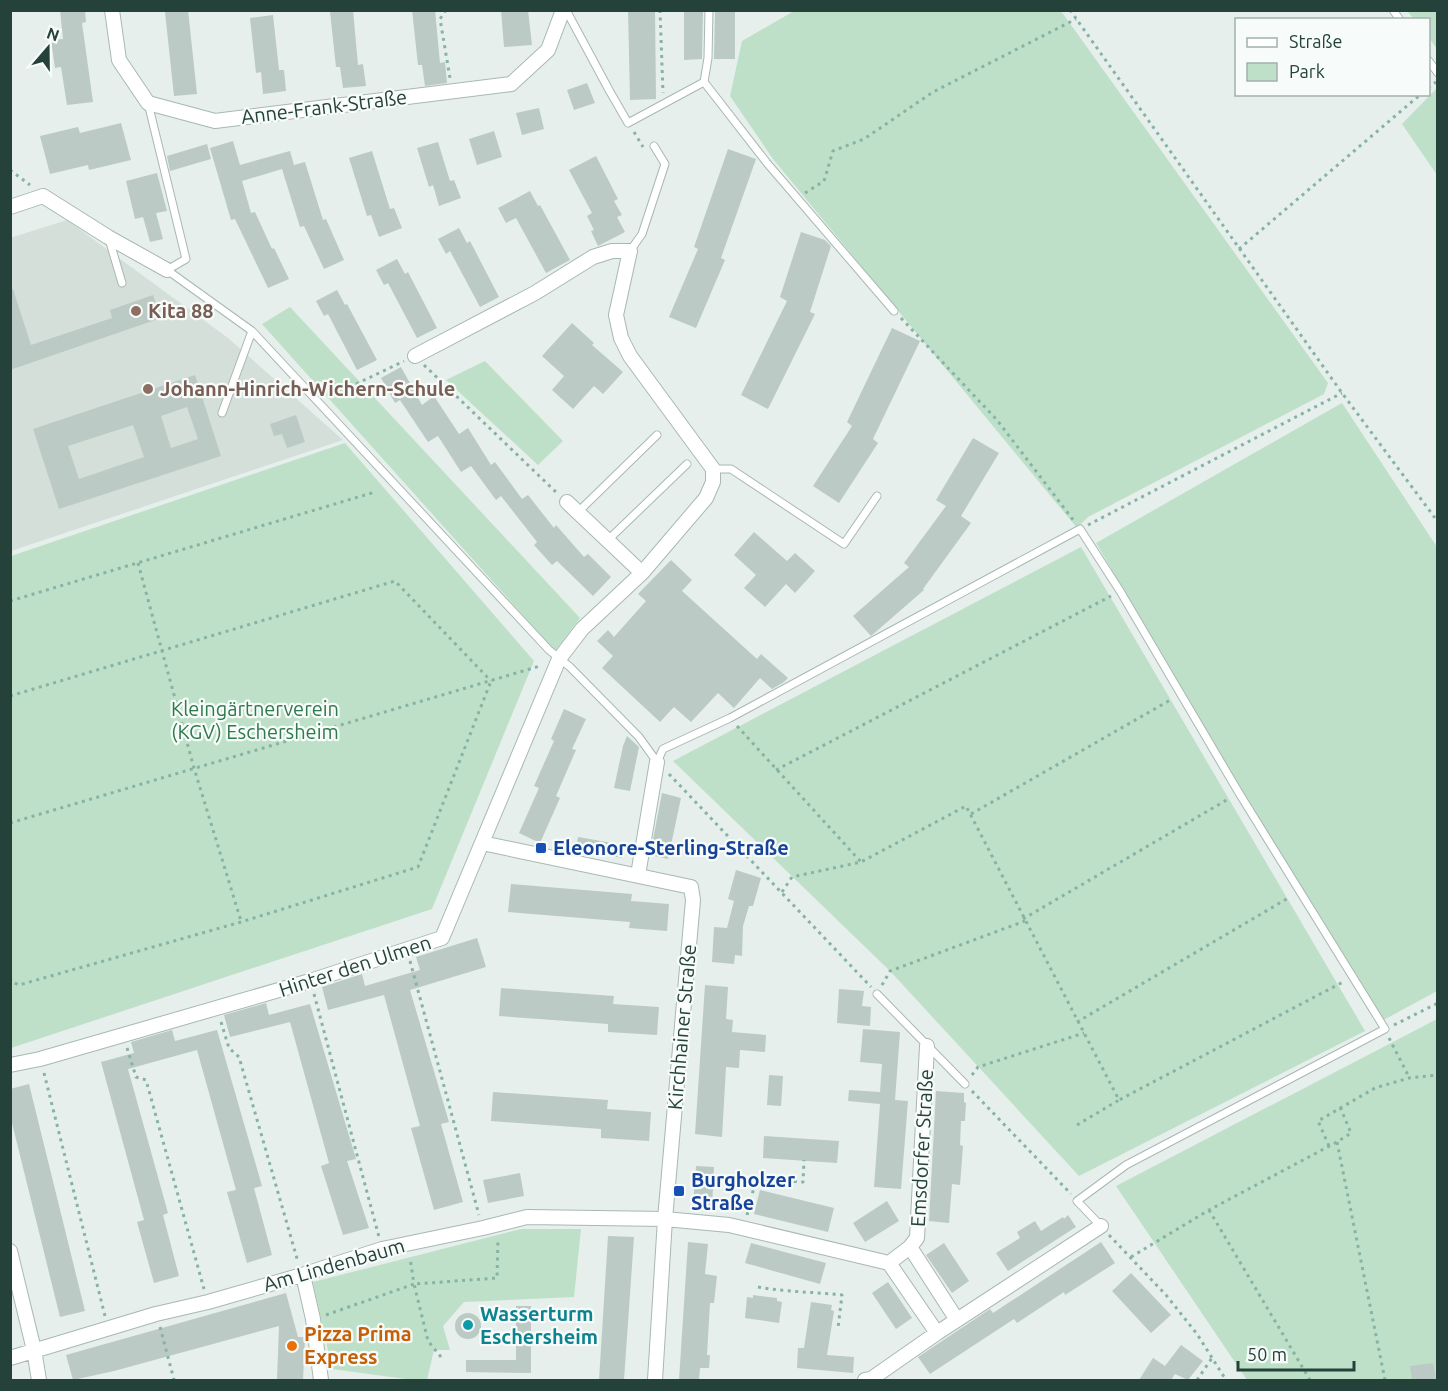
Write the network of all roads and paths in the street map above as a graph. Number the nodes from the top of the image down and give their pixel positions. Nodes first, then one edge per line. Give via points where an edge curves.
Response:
1 (112, 10) edge
2 (446, 10) edge
3 (564, 10) edge
4 (660, 10) edge
5 (709, 10) edge
6 (1070, 10) edge
7 (1076, 19) junction
8 (704, 81) junction
9 (452, 91) junction
10 (1419, 96) edge
11 (148, 103) junction
12 (663, 104) junction
13 (654, 146) dead end
14 (10, 170) edge
15 (43, 196) junction
16 (798, 198) junction
17 (10, 207) edge
18 (108, 237) junction
19 (1239, 249) junction
20 (630, 251) junction
21 (167, 270) junction
22 (122, 283) dead end
23 (894, 311) joint
24 (252, 331) junction
25 (415, 356) junction
26 (1342, 393) junction
27 (319, 402) junction
28 (222, 413) dead end
29 (657, 435) dead end
30 (687, 464) dead end
31 (713, 469) junction
32 (375, 492) dead end
33 (877, 496) dead end
34 (567, 502) joint
35 (578, 512) junction
36 (1437, 522) edge
37 (1080, 529) junction
38 (608, 540) junction
39 (138, 563) junction
40 (642, 573) junction
41 (1120, 591) junction
42 (10, 601) edge
43 (162, 651) junction
44 (559, 659) junction
45 (491, 681) junction
46 (1181, 693) junction
47 (10, 696) edge
48 (730, 718) junction
49 (657, 762) junction
50 (194, 768) junction
51 (776, 770) junction
52 (1239, 793) junction
53 (970, 814) junction
54 (10, 822) edge
55 (482, 843) junction
56 (861, 862) junction
57 (638, 875) junction
58 (782, 892) junction
59 (1300, 892) junction
60 (1024, 920) junction
61 (242, 922) junction
62 (407, 951) junction
63 (1353, 976) junction
64 (10, 978) edge
65 (310, 981) junction
66 (877, 994) junction
67 (1437, 1003) edge
68 (217, 1008) junction
69 (1077, 1022) junction
70 (1385, 1029) junction
71 (1084, 1033) junction
72 (123, 1035) junction
73 (927, 1046) junction
74 (40, 1059) junction
75 (10, 1065) edge
76 (1437, 1075) edge
77 (1409, 1078) junction
78 (964, 1084) junction
79 (1119, 1100) junction
80 (1340, 1107) junction
81 (1077, 1125) dead end
82 (1337, 1142) junction
83 (1329, 1146) junction
84 (804, 1160) dead end
85 (1077, 1201) junction
86 (1209, 1210) junction
87 (665, 1219) junction
88 (498, 1224) junction
89 (1101, 1226) junction
90 (483, 1228) junction
91 (743, 1229) junction
92 (407, 1244) junction
93 (910, 1247) junction
94 (382, 1249) junction
95 (10, 1251) edge
96 (1131, 1257) junction
97 (889, 1263) junction
98 (302, 1275) junction
99 (414, 1284) junction
100 (758, 1287) dead end
101 (208, 1302) junction
102 (156, 1314) junction
103 (313, 1319) junction
104 (957, 1320) junction
105 (108, 1328) junction
106 (838, 1328) dead end
107 (937, 1333) junction
108 (34, 1350) junction
109 (441, 1357) dead end
110 (10, 1358) edge
111 (1212, 1358) junction
112 (39, 1380) edge
113 (174, 1380) edge
114 (321, 1380) edge
115 (655, 1380) edge
116 (865, 1380) edge
117 (1197, 1380) edge
118 (1226, 1380) edge
119 (1310, 1380) edge
120 (1385, 1380) edge

1 - 11 street via 119,60
2 - 9 path via 440,19
3 - 9 street, Anne-Frank-Straße via 548,50 511,84
3 - 12 lane via 628,123
4 - 12 path
5 - 8 lane
6 - 7 path
7 - 16 path via 933,92 864,139 833,151 824,181
7 - 19 path
8 - 12 lane
8 - 16 lane
9 - 11 street, Anne-Frank-Straße via 216,121
10 - 19 path
11 - 21 lane via 186,259
13 - 20 lane via 665,164 642,234
14 - 15 path
15 - 17 street
15 - 18 street
16 - 23 lane
18 - 21 street
18 - 22 lane
19 - 26 path
20 - 25 street via 593,257 535,293
20 - 31 street via 616,315 621,338
21 - 24 lane
23 - 37 path via 998,420
24 - 27 lane
24 - 28 lane
25 - 27 path
25 - 34 path
26 - 36 path
26 - 37 path
27 - 44 lane
29 - 35 lane
30 - 38 lane
31 - 33 lane via 731,469 844,544
31 - 40 street via 713,482 706,498
32 - 39 path
34 - 35 street
35 - 38 street
37 - 41 lane
37 - 48 lane
38 - 40 street
39 - 42 path
39 - 43 path
40 - 44 street via 582,629
41 - 46 lane
41 - 51 path
43 - 45 path via 395,581
43 - 47 path
43 - 50 path
44 - 45 path
44 - 49 lane via 639,737
44 - 55 street, Hinter den Ulmen
45 - 50 path
45 - 61 path via 418,867
46 - 52 lane
46 - 53 path
48 - 49 lane via 663,750
48 - 51 path
49 - 57 street
49 - 58 path
50 - 54 path
50 - 61 path
51 - 56 path
52 - 59 lane
52 - 60 path
53 - 56 path via 966,806
53 - 60 path
55 - 57 street, Kirchhainer Straße
55 - 62 street, Hinter den Ulmen via 442,938
56 - 58 path via 792,877
57 - 87 street, Kirchhainer Straße via 690,887 693,900
58 - 66 path
59 - 63 lane
59 - 69 path
60 - 66 path via 890,971
60 - 69 path
61 - 64 path via 19,985
62 - 65 street, Hinter den Ulmen
62 - 90 path
63 - 70 lane
63 - 79 path
65 - 68 street, Hinter den Ulmen
65 - 94 path
66 - 73 lane
67 - 70 path
68 - 72 street, Hinter den Ulmen
68 - 98 path via 229,1048 240,1057
69 - 71 path
70 - 77 path
70 - 85 lane via 1126,1165
71 - 78 path via 978,1067
71 - 79 path
72 - 74 street, Hinter den Ulmen
72 - 101 path via 136,1077 146,1080
73 - 78 lane
73 - 93 street, Emsdorfer Straße via 917,1238
74 - 75 street, Hinter den Ulmen
74 - 105 path
76 - 77 path
77 - 80 path via 1375,1088
78 - 85 path
79 - 81 path
80 - 82 path via 1351,1133
80 - 83 path via 1318,1121
82 - 83 path
82 - 120 path
83 - 86 path
84 - 91 path via 803,1182 756,1179
85 - 89 lane
86 - 96 path
86 - 119 path
87 - 88 street, Am Lindenbaum via 527,1217
87 - 91 street
87 - 115 street, Kirchhainer Straße
88 - 90 street, Am Lindenbaum
88 - 99 path via 497,1278
89 - 96 path
89 - 104 street
90 - 92 street, Am Lindenbaum
91 - 97 street
92 - 94 street, Am Lindenbaum
92 - 99 path
93 - 97 street
93 - 104 street
94 - 98 street, Am Lindenbaum
95 - 108 street
96 - 111 path via 1166,1295
97 - 107 street
98 - 101 street, Am Lindenbaum
98 - 103 street
99 - 103 path
99 - 109 path via 428,1341
100 - 106 path via 842,1295
101 - 102 street, Am Lindenbaum
102 - 105 street, Am Lindenbaum
102 - 113 path
103 - 114 street
104 - 107 street
105 - 108 street, Am Lindenbaum
107 - 116 street
108 - 110 street, Am Lindenbaum
108 - 112 street
111 - 117 path
111 - 118 path

